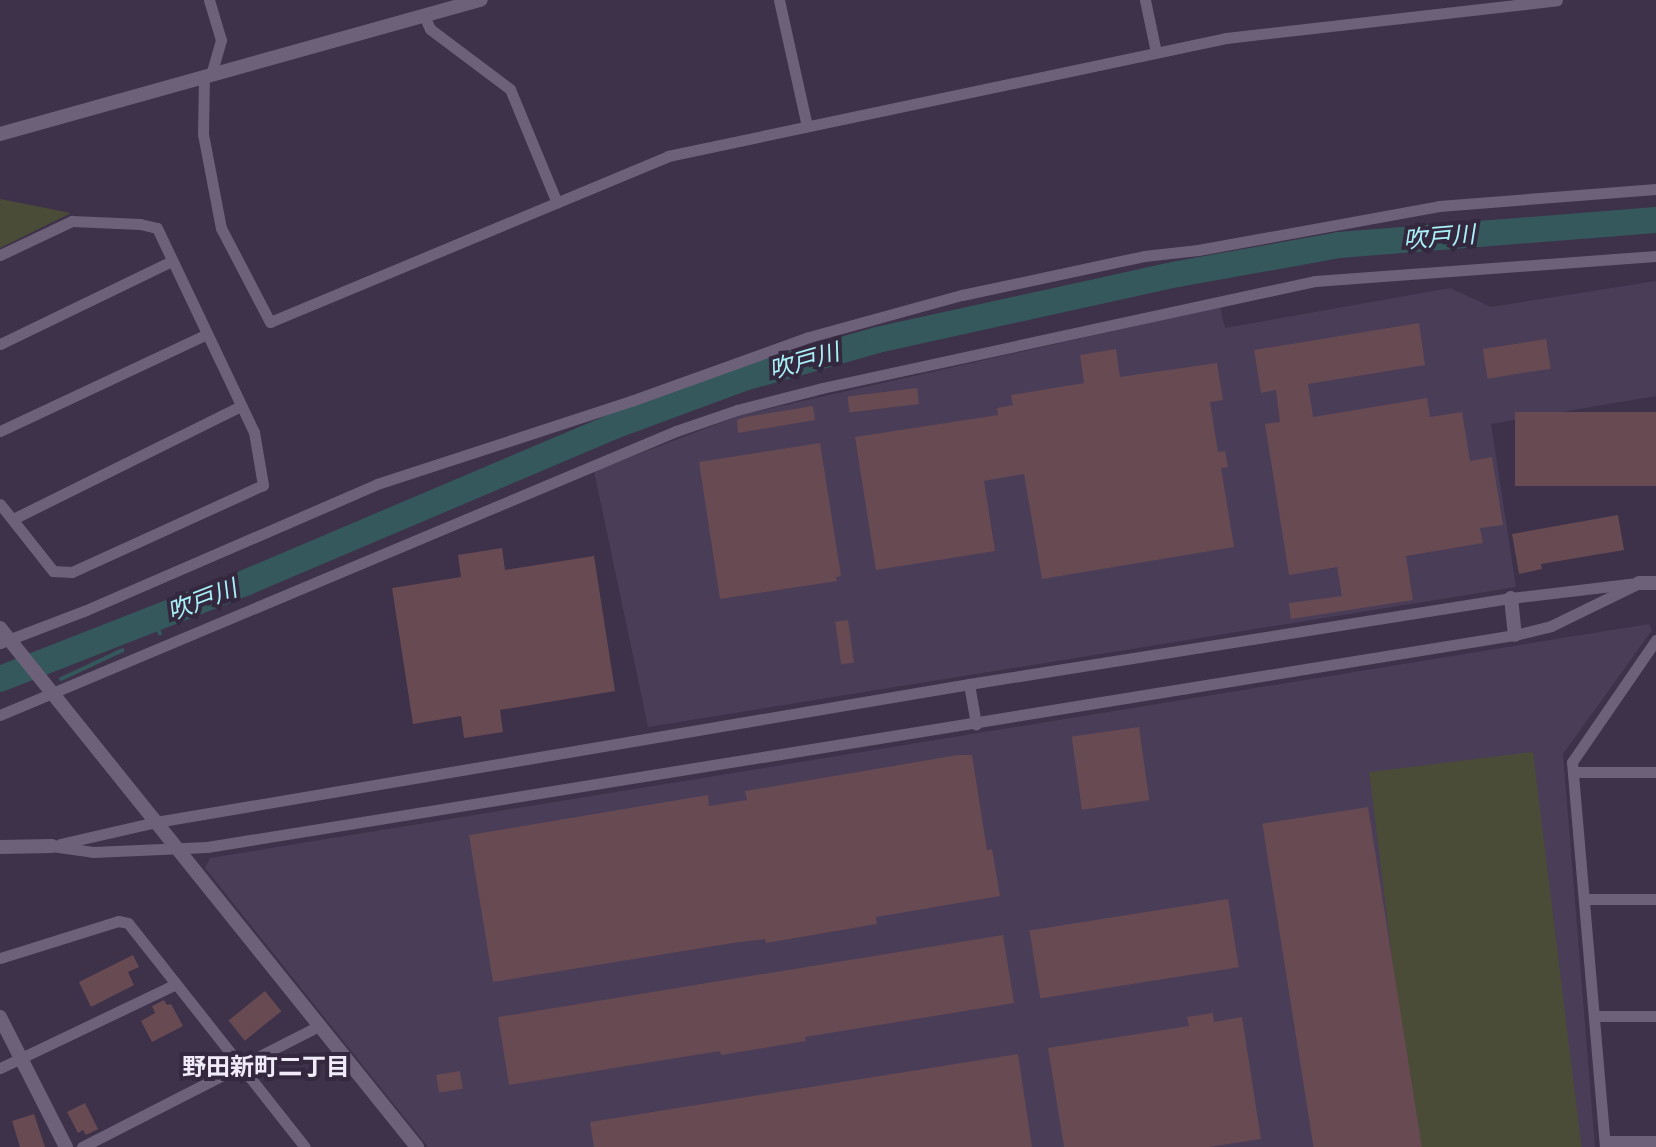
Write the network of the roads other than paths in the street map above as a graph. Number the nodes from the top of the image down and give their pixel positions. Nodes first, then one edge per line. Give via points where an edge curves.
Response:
1 (209, 0) edge
2 (481, 0) edge
3 (779, 0) edge
4 (1145, 0) edge
5 (1557, 0) edge
6 (1473, 4) edge
7 (424, 16) junction
8 (1156, 52) junction
9 (208, 76) junction
10 (807, 126) junction
11 (0, 134) edge
12 (1656, 189) edge
13 (557, 203) junction
14 (0, 255) edge
15 (1656, 256) edge
16 (172, 261) junction
17 (205, 335) junction
18 (0, 344) edge
19 (241, 406) junction
20 (0, 431) edge
21 (0, 504) edge
22 (13, 519) junction
23 (1639, 583) junction
24 (1656, 583) edge
25 (1511, 598) junction
26 (1515, 635) junction
27 (3, 637) edge
28 (1656, 640) edge
29 (969, 684) junction
30 (54, 695) junction
31 (0, 715) edge
32 (976, 724) junction
33 (1573, 772) junction
34 (1656, 772) edge
35 (156, 822) junction
36 (52, 846) junction
37 (0, 847) edge
38 (176, 850) junction
39 (1585, 899) junction
40 (1656, 899) edge
41 (0, 958) edge
42 (176, 984) junction
43 (1594, 1016) junction
44 (1656, 1016) edge
45 (0, 1017) edge
46 (318, 1026) junction
47 (21, 1060) junction
48 (242, 1065) junction
49 (0, 1068) edge
50 (1656, 1141) edge
51 (1605, 1144) edge
52 (66, 1147) edge
53 (82, 1147) edge
54 (305, 1147) edge
55 (417, 1147) edge

1 - 9 street via 221,40
2 - 7 street
3 - 10 street
4 - 8 street
5 - 6 street
6 - 8 street
7 - 9 street
7 - 13 street via 430,29 510,89
8 - 10 street
9 - 11 street
9 - 13 street via 203,134 221,228 270,322
10 - 13 street via 668,156
12 - 27 street via 1439,206 1144,256 947,299 809,337 377,484
14 - 16 street via 72,221 157,228
15 - 30 street via 1315,281 737,410 377,555 62,687
16 - 17 street
16 - 18 street
17 - 19 street
17 - 20 street
19 - 22 street
19 - 22 street via 254,432 263,485 72,572 53,571
21 - 22 street
23 - 24 street
23 - 25 street
23 - 26 street via 1551,626
25 - 26 street
25 - 29 street
26 - 32 street
27 - 30 street
28 - 33 street via 1576,754
29 - 32 street
29 - 35 street
30 - 31 street
30 - 35 street
32 - 38 street
33 - 34 street
33 - 39 street
35 - 36 street
35 - 38 street
36 - 37 street
36 - 38 street via 93,852
38 - 46 street
39 - 40 street
39 - 43 street
41 - 42 street via 120,921 128,923
42 - 47 street
42 - 48 street
43 - 44 street
43 - 51 street
45 - 47 street
46 - 48 street
46 - 55 street
47 - 49 street
47 - 52 street
48 - 53 street
48 - 54 street
50 - 51 street

